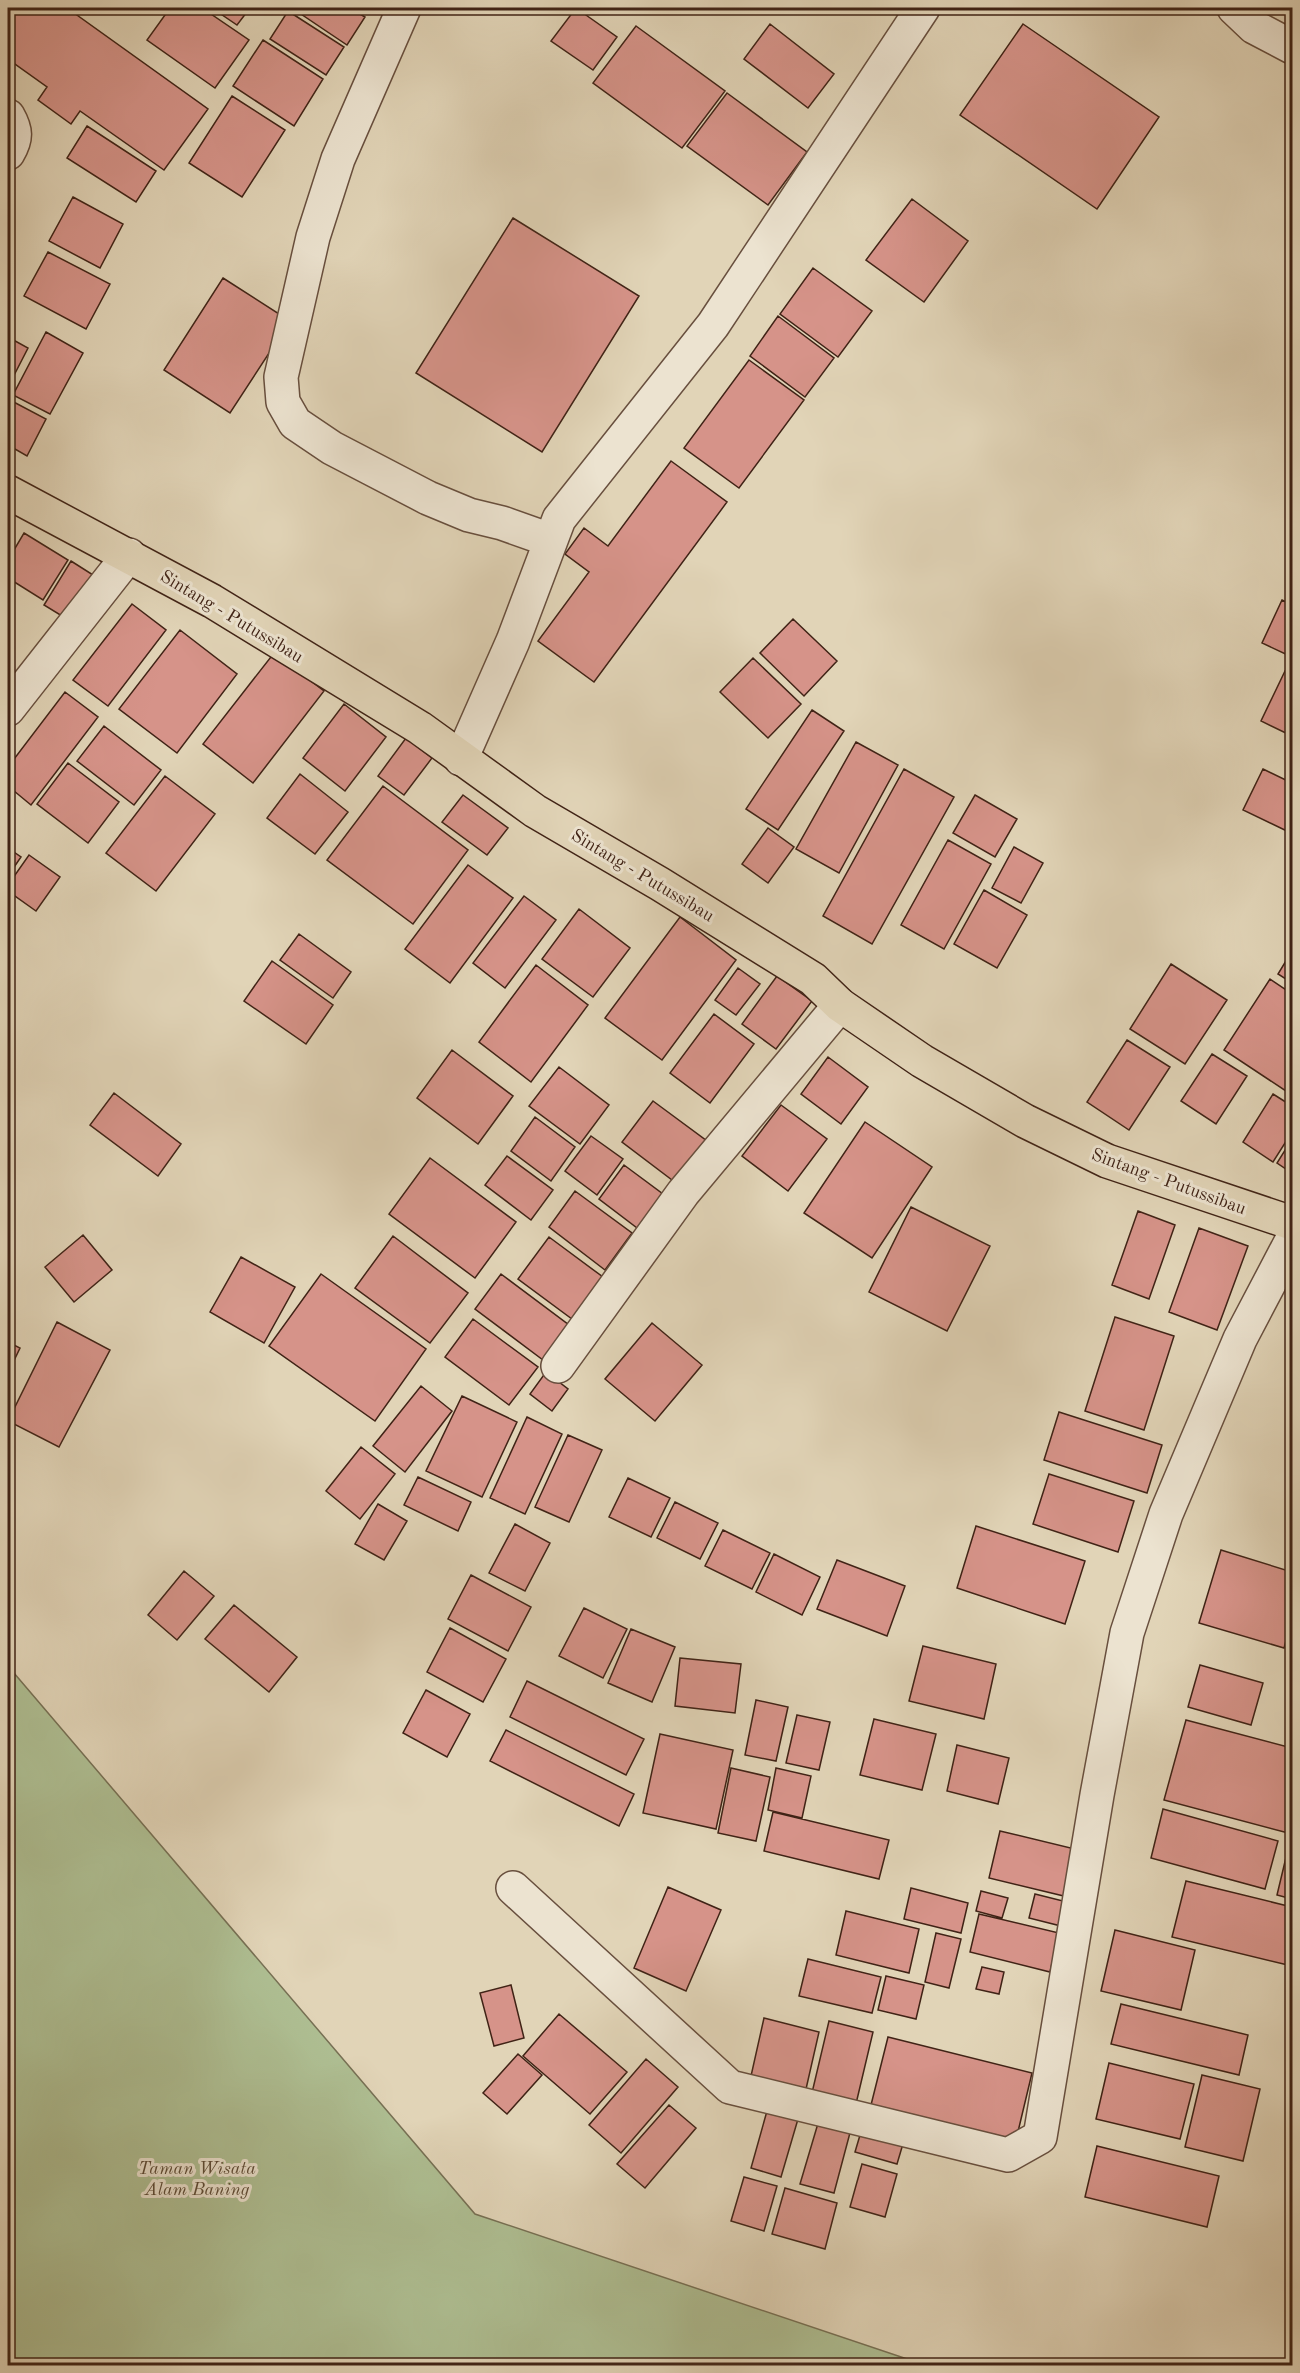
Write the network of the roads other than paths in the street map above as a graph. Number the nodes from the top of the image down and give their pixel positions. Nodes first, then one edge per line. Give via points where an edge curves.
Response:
1 (404, 8) edge
2 (923, 8) edge
3 (1234, 8) edge
4 (1293, 46) edge
5 (8, 116) edge
6 (8, 153) edge
7 (8, 492) edge
8 (550, 540) junction
9 (129, 555) junction
10 (8, 709) edge
11 (461, 759) junction
12 (840, 1005) junction
13 (1293, 1224) edge
14 (1293, 1240) edge
15 (558, 1366) dead end
16 (513, 1888) dead end

1 - 8 street via 338,159 316,226 281,377 283,402 295,423 332,448 428,498
2 - 8 street via 713,325 559,519
3 - 4 street via 1254,27
5 - 6 street via 15,129
7 - 9 highway, Sintang - Putussibau
8 - 11 street via 513,641
9 - 10 street
9 - 11 highway, Sintang - Putussibau via 420,728
11 - 12 highway, Sintang - Putussibau via 535,811 813,979
12 - 13 highway, Sintang - Putussibau via 922,1061 1107,1161
12 - 15 street via 683,1193
14 - 16 street via 1240,1339 1166,1514 1127,1633 1040,2137 1008,2155 730,2087

